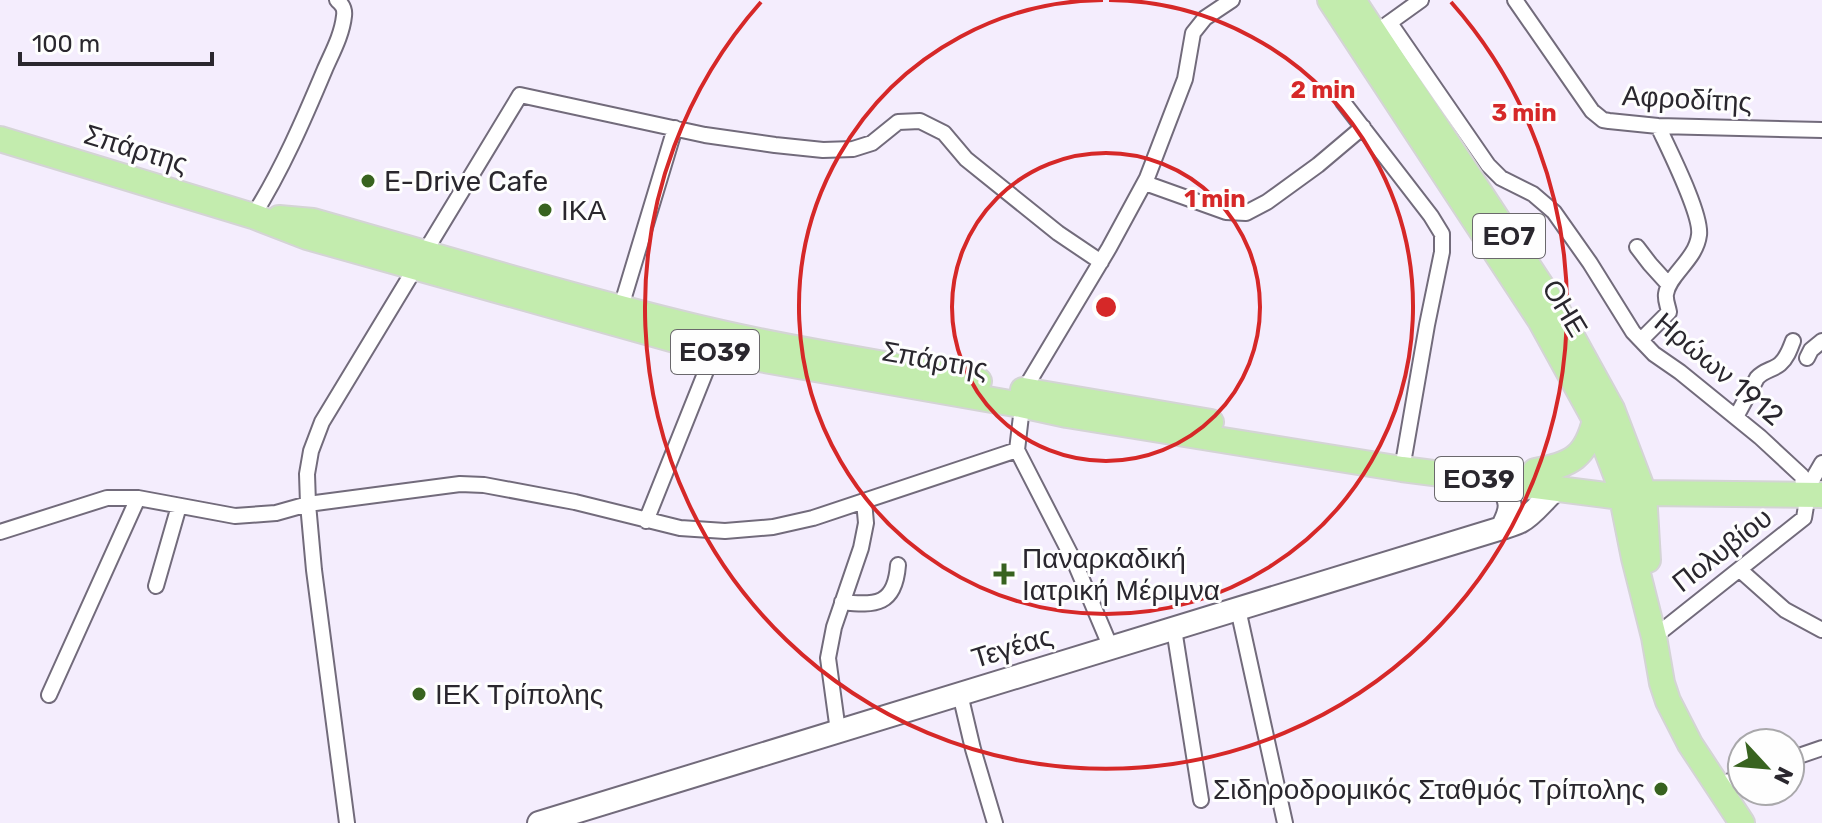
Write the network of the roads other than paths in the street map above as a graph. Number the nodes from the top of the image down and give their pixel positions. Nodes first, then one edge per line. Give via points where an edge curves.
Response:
1 (1232, 0) edge
2 (1330, 0) edge
3 (1353, 0) edge
4 (1421, 0) edge
5 (1515, 0) edge
6 (344, 4) edge
7 (1375, 33) junction
8 (1343, 102) dead end
9 (1658, 126) junction
10 (1363, 127) junction
11 (675, 128) junction
12 (1822, 130) edge
13 (0, 139) edge
14 (1145, 183) junction
15 (253, 216) junction
16 (1637, 247) dead end
17 (421, 261) junction
18 (1101, 262) junction
19 (1669, 285) junction
20 (621, 307) junction
21 (1641, 340) junction
22 (1793, 341) dead end
23 (1822, 341) edge
24 (714, 351) junction
25 (1807, 358) dead end
26 (1023, 397) junction
27 (1736, 417) junction
28 (1595, 420) junction
29 (1017, 450) junction
30 (1403, 461) junction
31 (1822, 463) edge
32 (1535, 471) junction
33 (1500, 482) junction
34 (1556, 489) junction
35 (1628, 491) junction
36 (1813, 494) edge
37 (138, 498) junction
38 (864, 501) junction
39 (308, 504) junction
40 (179, 506) junction
41 (646, 521) junction
42 (1502, 528) junction
43 (0, 532) edge
44 (898, 565) dead end
45 (1740, 570) junction
46 (156, 586) dead end
47 (842, 602) junction
48 (1238, 609) junction
49 (1174, 629) junction
50 (1822, 630) edge
51 (1654, 637) junction
52 (1111, 648) junction
53 (960, 694) junction
54 (49, 695) dead end
55 (838, 731) junction
56 (1726, 783) edge
57 (1718, 786) junction
58 (1201, 800) dead end
59 (347, 823) edge
60 (539, 823) edge
61 (995, 823) edge
62 (1285, 823) edge
63 (1742, 823) edge

1 - 14 street via 1193,33 1185,79
2 - 7 main road, ΟΗΕ / ΕΟ7
3 - 7 main road, ΟΗΕ / ΕΟ7
4 - 7 street
5 - 9 street, Αφροδίτης via 1598,116
6 - 15 street via 335,48
7 - 21 street, Ηρώων 1912 via 1501,178 1554,212
7 - 28 main road, ΟΗΕ / ΕΟ7
7 - 35 main road, ΟΗΕ / ΕΟ7 via 1558,311 1612,409
8 - 10 street
9 - 12 street, Αφροδίτης
9 - 19 street via 1699,232 1691,257
10 - 14 street via 1246,213 1226,212
10 - 30 street via 1442,234
11 - 17 street via 520,95
11 - 18 street via 823,150 853,149 872,143 898,122 920,121 944,133 966,159
11 - 20 street
13 - 15 main road, Σπάρτης / ΕΟ39
14 - 18 street
15 - 17 main road, Σπάρτης / ΕΟ39 via 313,221
16 - 19 street
17 - 20 main road, Σπάρτης / ΕΟ39
17 - 24 main road, Σπάρτης / ΕΟ39
17 - 39 street via 322,422 307,474
18 - 26 street
19 - 21 street via 1669,312
20 - 26 main road, Σπάρτης / ΕΟ39
21 - 27 street, Ηρώων 1912
22 - 27 street via 1779,365 1757,378
23 - 25 street
24 - 26 main road, Σπάρτης / ΕΟ39
24 - 41 street
26 - 29 street
26 - 30 main road, Σπάρτης / ΕΟ39 via 1095,420
27 - 36 street, Ηρώων 1912 via 1802,476
28 - 32 main road via 1574,459
28 - 35 main road, ΟΗΕ / ΕΟ7
29 - 38 street
29 - 52 street
30 - 32 main road, Σπάρτης / ΕΟ39
30 - 33 main road, Σπάρτης / ΕΟ39
31 - 36 street
32 - 35 main road, Σπάρτης / ΕΟ39
33 - 34 main road, Σπάρτης / ΕΟ39
33 - 42 main road via 1511,508
34 - 35 main road, Σπάρτης / ΕΟ39
34 - 42 main road, Τεγέας via 1529,516
35 - 36 main road, ΕΟ39
35 - 51 main road, ΕΟ7
36 - 45 street, Πολυβίου via 1804,518
37 - 40 street
37 - 43 street via 107,498
37 - 54 street
38 - 41 street via 773,527 725,531
38 - 47 street via 861,548
39 - 40 street via 235,516
39 - 41 street via 472,484
39 - 59 street
40 - 46 street
42 - 48 main road, Τεγέας
44 - 47 street via 895,585 885,598 870,605
45 - 50 street via 1785,610
45 - 51 street, Πολυβίου
47 - 55 street via 828,658
48 - 49 main road, Τεγέας
48 - 62 street
49 - 52 main road, Τεγέας
49 - 58 street
51 - 57 main road, ΕΟ7 via 1668,701
52 - 53 main road, Τεγέας
53 - 55 main road, Τεγέας
53 - 61 street
55 - 60 main road, Τεγέας
56 - 57 street
57 - 63 main road, ΕΟ7

